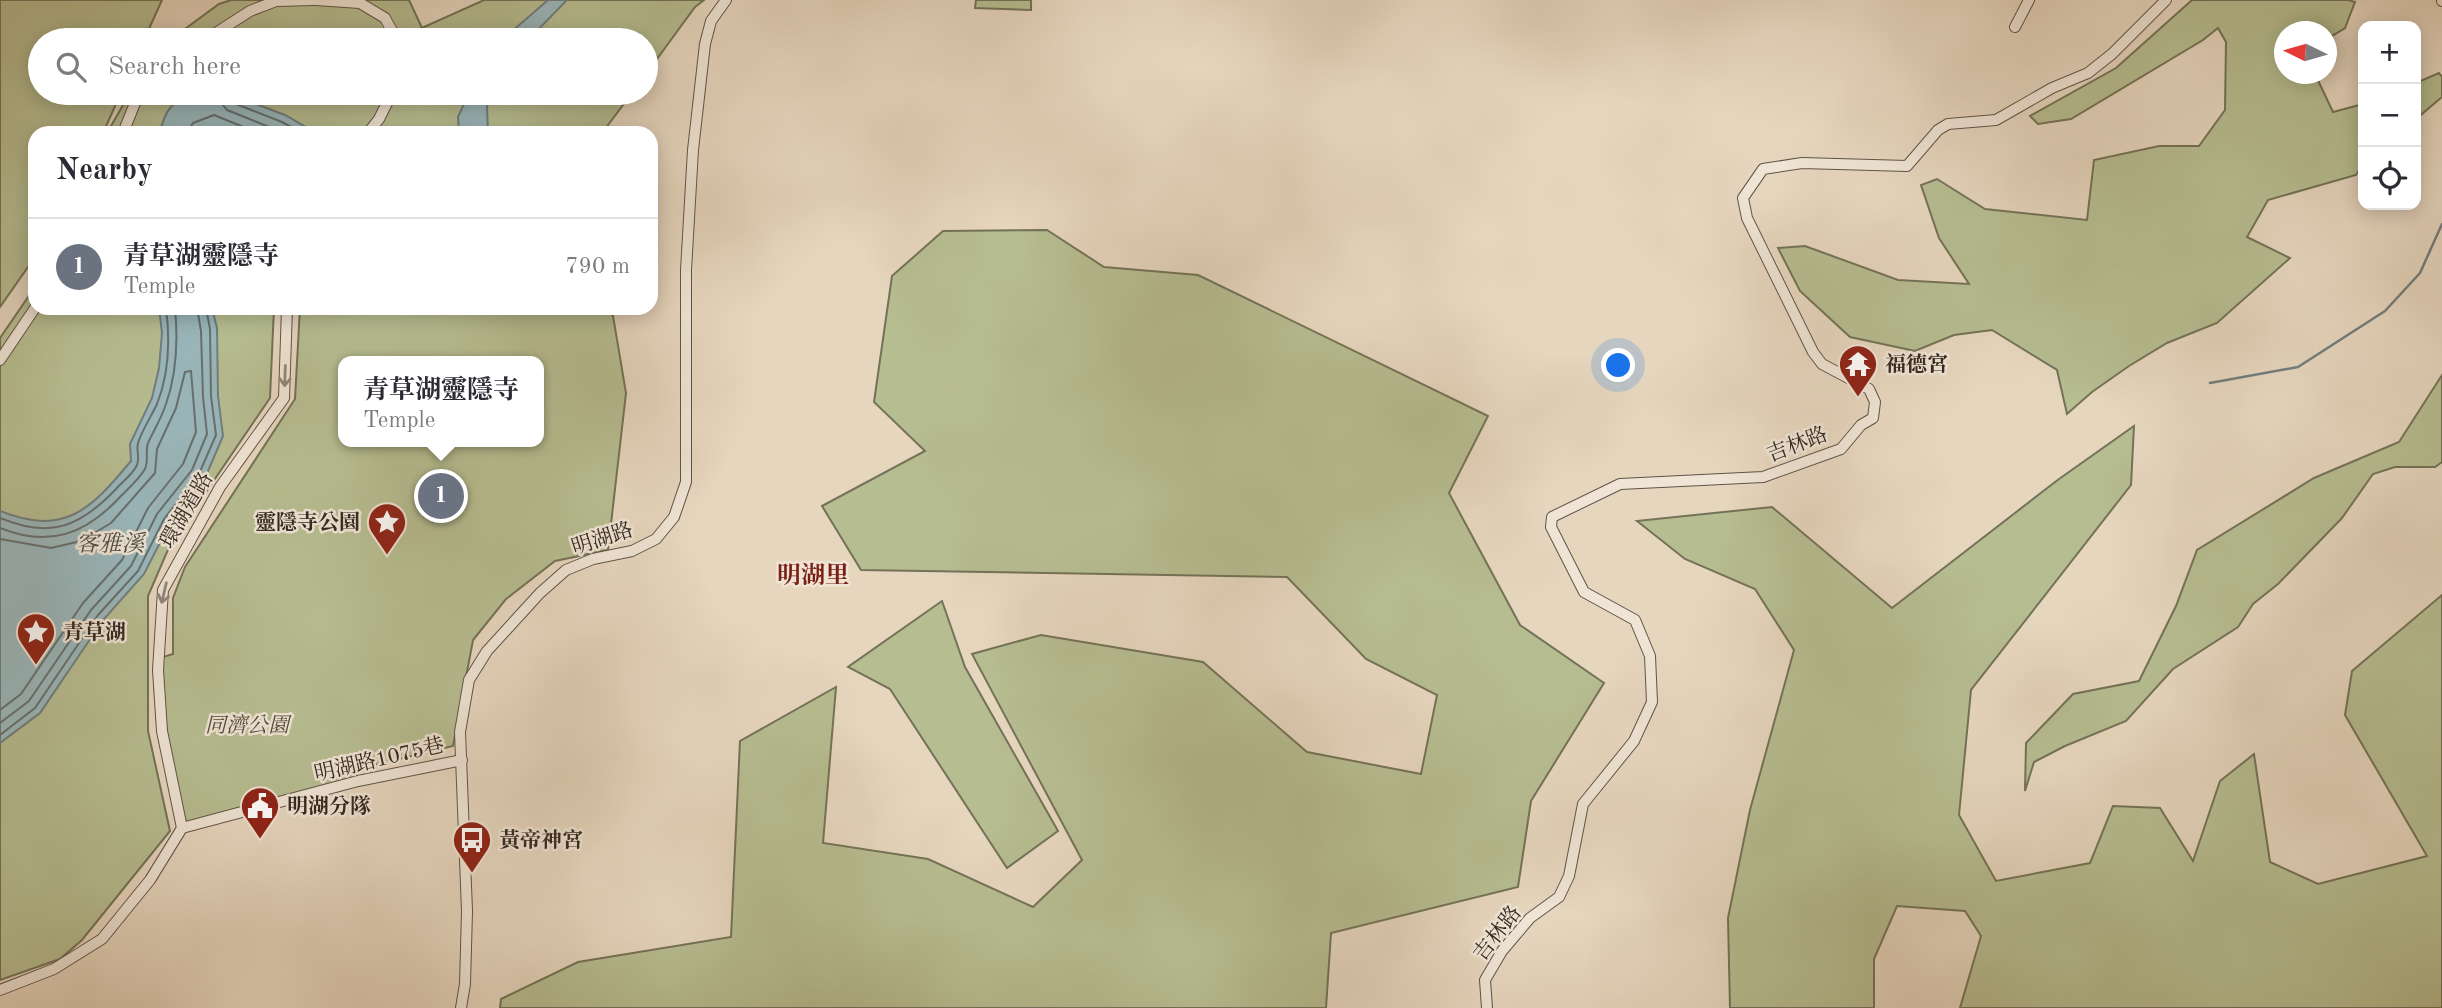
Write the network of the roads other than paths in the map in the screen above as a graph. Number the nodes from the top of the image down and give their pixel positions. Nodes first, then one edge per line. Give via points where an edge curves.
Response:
1 (314, 0) edge
2 (726, 0) edge
3 (2029, 0) edge
4 (2166, 0) edge
5 (2015, 27) dead end
6 (224, 28) edge
7 (390, 28) edge
8 (134, 105) edge
9 (386, 105) edge
10 (126, 126) edge
11 (374, 126) edge
12 (30, 315) edge
13 (287, 315) edge
14 (0, 360) edge
15 (462, 760) junction
16 (182, 828) junction
17 (0, 990) edge
18 (461, 1008) edge
19 (1487, 1008) edge

1 - 6 street via 276,1
1 - 7 street via 360,3 385,18
2 - 15 street, 明湖路 via 711,21 705,44 693,150 684,372 687,469 678,506 656,538 632,551 566,570 487,651 469,680 460,732
3 - 5 street
4 - 19 street, 吉林路 via 2088,73 1996,120 1948,124 1937,130 1907,166 1802,163 1763,169 1743,198 1747,218 1813,352 1822,364 1869,389 1875,402 1873,418 1861,425 1842,449 1763,477 1620,484 1552,517 1554,535 1584,592 1635,620 1650,656 1651,702 1634,741 1583,804 1569,876 1559,897 1530,918 1485,980
8 - 10 street
9 - 11 street
12 - 14 street
13 -> 16 street, 環湖道路 via 284,398 220,487 163,590 158,670 162,731
15 - 16 street, 明湖路1075巷 via 358,781
15 - 18 street, 明湖路 via 467,911
16 - 17 street via 150,880 102,939 54,969

